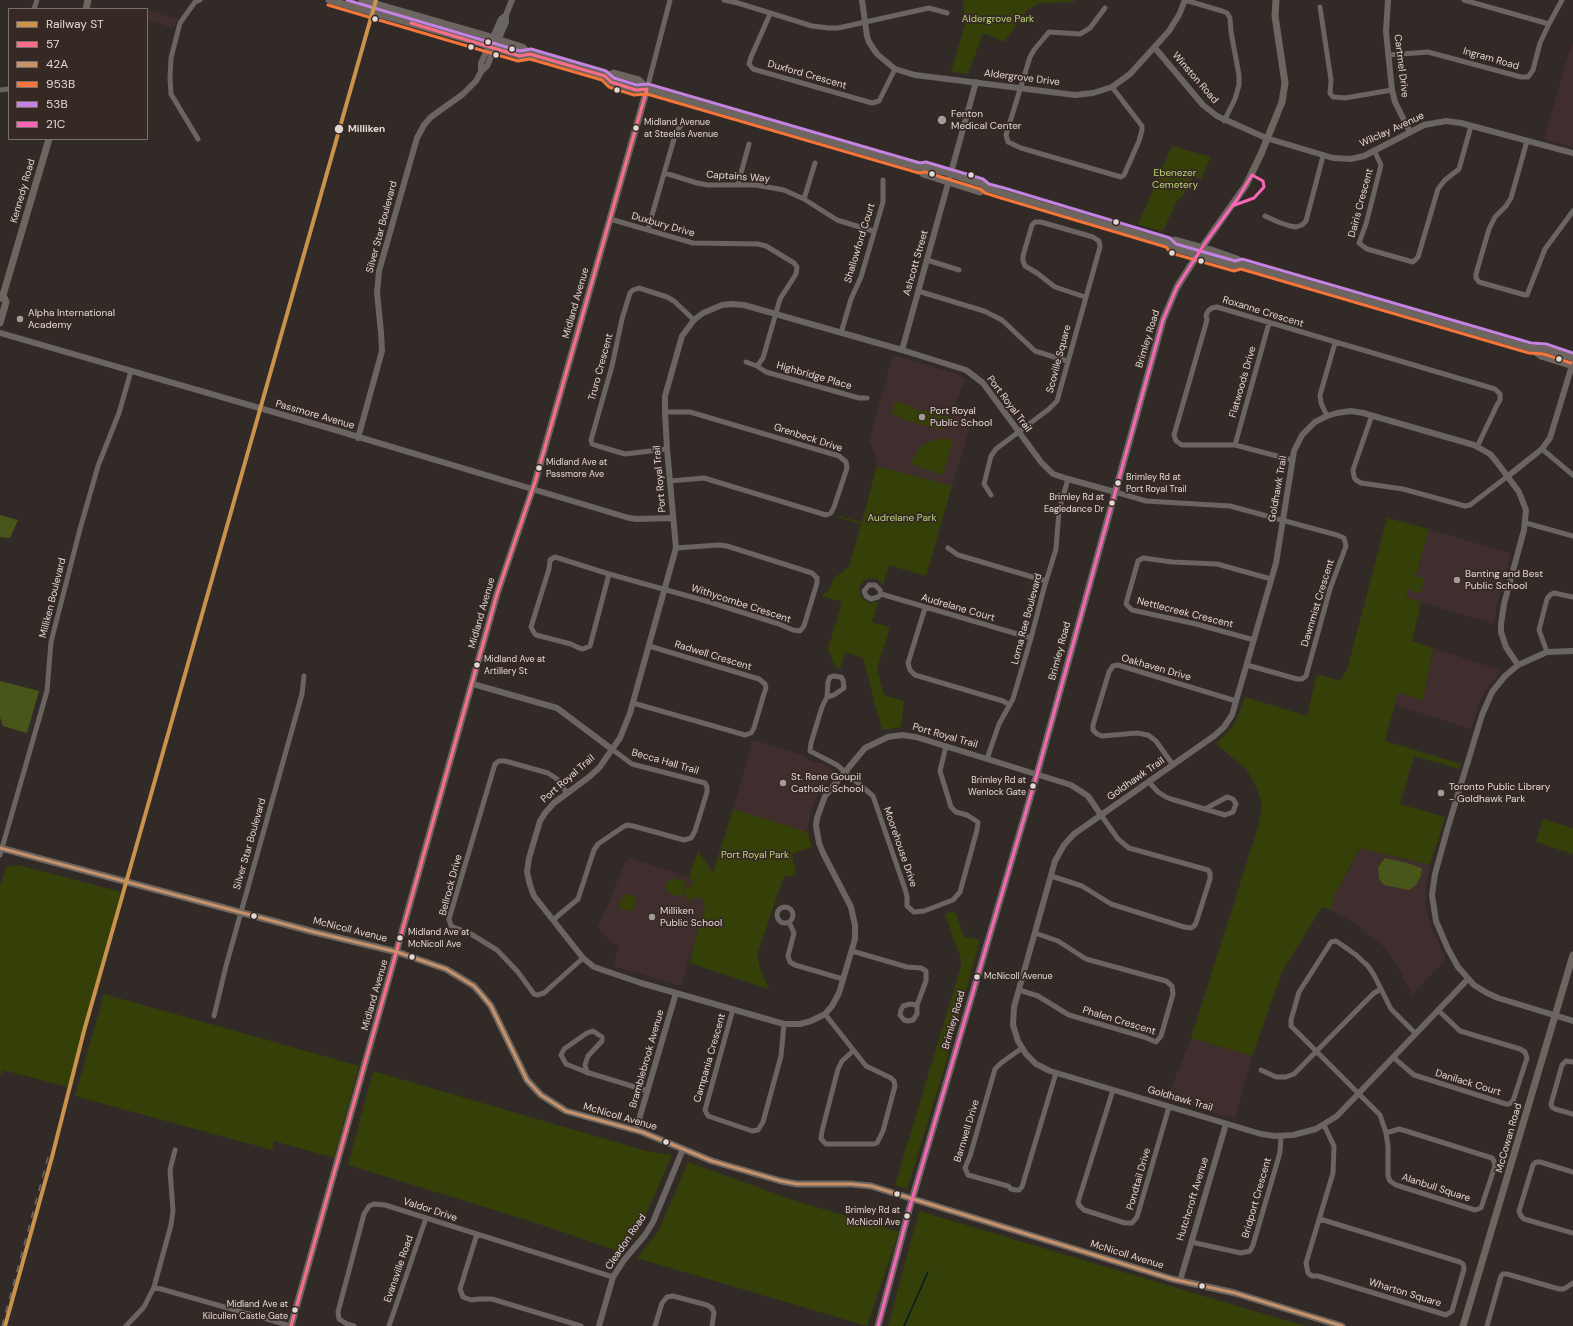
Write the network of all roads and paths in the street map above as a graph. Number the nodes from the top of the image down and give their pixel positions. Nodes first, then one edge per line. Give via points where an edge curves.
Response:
1 (329, 0) edge
2 (362, 0) edge
3 (512, 0) edge
4 (670, 0) edge
5 (724, 0) edge
6 (862, 0) edge
7 (1185, 0) edge
8 (1276, 0) edge
9 (1388, 0) edge
10 (1464, 0) edge
11 (1562, 0) edge
12 (197, 1) edge
13 (1320, 7) dead end
14 (1105, 8) dead end
15 (947, 13) dead end
16 (770, 14) junction
17 (865, 22) junction
18 (1549, 24) junction
19 (496, 39) junction
20 (492, 47) junction
21 (1155, 48) junction
22 (530, 54) junction
23 (1388, 55) junction
24 (895, 69) junction
25 (976, 82) junction
26 (1112, 86) junction
27 (1021, 88) junction
28 (647, 89) junction
29 (1392, 90) junction
30 (1224, 121) junction
31 (683, 123) dead end
32 (1471, 126) junction
33 (1410, 132) junction
34 (1266, 138) junction
35 (198, 139) dead end
36 (48, 140) edge
37 (1527, 141) junction
38 (749, 144) dead end
39 (1374, 150) junction
40 (1573, 153) edge
41 (1323, 156) junction
42 (815, 163) dead end
43 (665, 173) junction
44 (950, 178) junction
45 (883, 180) dead end
46 (738, 184) junction
47 (804, 199) junction
48 (1573, 211) edge
49 (1265, 216) dead end
50 (610, 219) junction
51 (648, 229) junction
52 (873, 231) junction
53 (1169, 243) junction
54 (1202, 248) junction
55 (1197, 255) junction
56 (927, 260) junction
57 (1241, 264) junction
58 (959, 270) dead end
59 (918, 291) junction
60 (2, 296) edge
61 (1085, 297) junction
62 (776, 314) junction
63 (694, 320) junction
64 (0, 323) edge
65 (1269, 324) junction
66 (0, 333) edge
67 (841, 333) junction
68 (1335, 343) junction
69 (1530, 348) junction
70 (902, 350) junction
71 (1573, 358) edge
72 (1067, 361) junction
73 (746, 362) dead end
74 (1573, 365) edge
75 (757, 366) junction
76 (131, 371) junction
77 (867, 398) dead end
78 (665, 412) junction
79 (1372, 415) junction
80 (1327, 416) junction
81 (1018, 432) junction
82 (358, 438) junction
83 (1235, 445) junction
84 (1477, 447) junction
85 (667, 449) junction
86 (1542, 449) junction
87 (1292, 460) junction
88 (1573, 475) edge
89 (1508, 476) junction
90 (1068, 479) junction
91 (670, 481) junction
92 (533, 489) junction
93 (1115, 492) junction
94 (991, 495) dead end
95 (673, 518) junction
96 (1282, 520) junction
97 (1526, 523) junction
98 (1573, 536) edge
99 (676, 548) junction
100 (948, 548) dead end
101 (609, 574) junction
102 (1271, 578) junction
103 (1046, 581) junction
104 (665, 589) junction
105 (881, 594) dead end
106 (1573, 597) edge
107 (925, 608) junction
108 (1031, 638) junction
109 (1254, 640) junction
110 (649, 646) junction
111 (1573, 651) edge
112 (1547, 652) junction
113 (1247, 665) junction
114 (1518, 665) junction
115 (304, 676) dead end
116 (473, 684) junction
117 (827, 697) junction
118 (1236, 701) junction
119 (633, 703) junction
120 (1010, 705) junction
121 (946, 746) junction
122 (612, 750) junction
123 (987, 759) junction
124 (1173, 765) junction
125 (844, 772) junction
126 (1037, 774) junction
127 (1150, 782) junction
128 (567, 793) junction
129 (1205, 809) junction
130 (1101, 815) junction
131 (1, 851) edge
132 (1051, 876) junction
133 (241, 912) junction
134 (553, 920) junction
135 (789, 922) dead end
136 (1035, 933) junction
137 (852, 951) junction
138 (397, 952) junction
139 (1573, 955) edge
140 (583, 958) junction
141 (843, 979) junction
142 (1468, 979) junction
143 (1381, 989) junction
144 (1019, 990) junction
145 (676, 993) junction
146 (917, 1005) dead end
147 (733, 1009) junction
148 (1438, 1010) junction
149 (825, 1014) junction
150 (1556, 1015) junction
151 (214, 1016) dead end
152 (1573, 1020) edge
153 (784, 1024) junction
154 (1415, 1034) junction
155 (1022, 1048) junction
156 (853, 1051) junction
157 (1316, 1052) junction
158 (1393, 1057) junction
159 (1573, 1062) edge
160 (1261, 1070) dead end
161 (587, 1073) junction
162 (1056, 1073) junction
163 (1113, 1090) junction
164 (648, 1091) junction
165 (1359, 1093) junction
166 (1169, 1107) junction
167 (1573, 1114) edge
168 (1226, 1124) junction
169 (1324, 1125) junction
170 (636, 1130) junction
171 (1386, 1133) junction
172 (1281, 1136) junction
173 (683, 1149) junction
174 (176, 1150) dead end
175 (1573, 1172) edge
176 (912, 1199) junction
177 (426, 1218) junction
178 (1320, 1219) junction
179 (1573, 1233) edge
180 (477, 1234) junction
181 (1191, 1242) junction
182 (613, 1277) junction
183 (1180, 1281) junction
184 (1573, 1283) edge
185 (154, 1287) junction
186 (126, 1326) edge
187 (291, 1326) edge
188 (354, 1326) edge
189 (389, 1326) edge
190 (581, 1326) edge
191 (599, 1326) edge
192 (655, 1326) edge
193 (712, 1326) edge
194 (878, 1326) edge
195 (1342, 1326) edge
196 (1463, 1326) edge
197 (1487, 1326) edge

1 - 20 main road
2 - 19 main road
3 - 19 street, Silver Star Boulevard via 506,22
4 - 28 street, Midland Avenue
5 - 16 street
6 - 17 street, Aldergrove Drive
7 - 21 street, Aldergrove Drive via 1169,31
7 - 30 street via 1227,13 1230,18 1239,85
8 - 34 main road, Brimley Road via 1275,16 1285,83 1282,102
9 - 23 street, Cartmel Drive
10 - 18 street
11 - 18 street, Ingram Road
12 - 35 street via 180,23 171,58 170,78 171,94
13 - 29 street via 1331,80 1330,93 1333,97 1345,98
14 - 27 street via 1090,28 1080,34 1050,32 1030,57
15 - 17 street via 928,8
16 - 17 street via 829,28
16 - 24 street, Duxford Crescent via 751,57 749,64 753,69 872,104 879,101
17 - 24 street, Aldergrove Drive via 867,36 873,49
18 - 23 street, Ingram Road via 1540,43 1533,70 1525,77 1428,52
19 - 20 street, Silver Star Boulevard
19 - 22 main road via 522,47
20 - 22 main road via 520,56
20 - 82 street, Silver Star Boulevard via 481,63 481,72 476,81 431,117 415,143 379,271 377,293 382,351
21 - 26 street, Aldergrove Drive via 1130,74
21 - 30 street, Winston Road via 1203,105
22 - 28 main road via 605,76 614,73 639,80
23 - 29 street, Cartmel Drive
24 - 25 street, Aldergrove Drive
25 - 27 street, Aldergrove Drive
25 - 44 street, Ashcott Street
26 - 27 street, Aldergrove Drive via 1093,93 1075,95
26 - 27 street via 1142,126 1139,141 1121,177 1008,142 1006,135
28 - 44 main road via 920,168 923,174
28 - 50 main road, Midland Avenue
29 - 33 street, Cartmel Drive via 1398,110
30 - 34 street, Winston Road
31 - 43 street via 676,132
32 - 33 street, Wilclay Avenue via 1454,121 1439,121
32 - 37 street, Wilclay Avenue
32 - 39 street, Dairis Crescent via 1459,169 1438,189 1418,257 1413,262 1367,250 1360,243 1379,173 1380,165
33 - 39 street, Wilclay Avenue
34 - 41 street, Wilclay Avenue
34 - 54 main road, Brimley Road via 1246,185
36 - 60 main road, Kennedy Road
37 - 40 street, Wilclay Avenue
37 - 48 street via 1511,198 1494,217 1489,229 1476,278 1479,282 1527,295 1545,249
38 - 46 street
39 - 41 street, Wilclay Avenue via 1351,159 1340,160
41 - 49 street via 1306,221 1296,227
42 - 47 street
43 - 46 street, Captains Way via 708,185
43 - 51 street
44 - 53 main road via 980,192 987,188
44 - 56 street, Ashcott Street
45 - 52 street, Shallowford Court via 883,202
46 - 47 street, Captains Way via 784,190
47 - 52 street, Captains Way via 837,220
50 - 51 street, Duxbury Drive
50 - 92 main road, Midland Avenue
51 - 62 street, Duxbury Drive via 698,244 758,244 794,263 797,267 796,274 780,299
52 - 67 street, Shallowford Court via 861,277 851,299
53 - 54 main road via 1176,240
53 - 55 main road via 1173,248
54 - 55 main road, Brimley Road
54 - 57 main road via 1238,259
55 - 57 main road via 1235,266
55 - 93 main road, Brimley Road via 1177,287 1163,320
56 - 58 street
56 - 59 street, Ashcott Street
57 - 69 main road
59 - 70 street, Ashcott Street
59 - 72 street via 984,311 1002,320 1035,351
60 - 64 main road, Kennedy Road via 6,302
61 - 61 street, Scoville Square via 1100,247 1099,241 1093,237 1036,222 1032,225 1023,256 1025,266 1055,287
61 - 72 street, Scoville Square
62 - 63 street, Port Royal Trail via 744,305 726,304 708,310
62 - 67 street, Port Royal Trail
62 - 75 street
63 - 78 street, Port Royal Trail via 680,341 665,396
63 - 85 street, Truro Crescent via 667,297 639,288 630,293 591,440 592,444 625,454
65 - 68 street, Roxanne Crescent
65 - 83 street, Flatwoods Drive
65 - 83 street, Roxanne Crescent via 1217,307 1209,310 1206,316 1174,438 1182,445
66 - 76 street, Passmore Avenue
67 - 70 street, Port Royal Trail
68 - 80 street via 1320,395
68 - 84 street, Roxanne Crescent via 1495,389 1501,396 1500,400
69 - 71 main road via 1545,349
69 - 74 main road via 1541,356
70 - 81 street, Port Royal Trail via 950,364 974,375 986,387
72 - 81 street, Scoville Square via 1057,401
73 - 75 street, Highbridge Place
74 - 86 street via 1550,438
75 - 77 street, Highbridge Place via 766,372
76 - 82 street, Passmore Avenue
76 - 131 street, Milliken Boulevard via 120,413 98,466 80,528 51,642 47,691
78 - 85 street, Port Royal Trail
78 - 91 street, Grenbeck Drive via 690,412 839,456 846,462 847,468 834,507 831,513 826,515 704,478
79 - 80 street, Goldhawk Trail via 1347,411
79 - 84 street, Goldhawk Trail
79 - 89 street via 1353,470 1356,480 1362,483 1403,489 1465,506 1470,505
80 - 87 street, Goldhawk Trail via 1315,422 1302,436
81 - 90 street, Port Royal Trail via 1045,467 1054,474
81 - 94 street, Scoville Square via 996,449 990,460 984,484
82 - 92 street, Passmore Avenue
83 - 87 street, Roxanne Crescent
84 - 89 street, Goldhawk Trail via 1494,458
85 - 91 street, Port Royal Trail
86 - 88 street
86 - 89 street
87 - 96 street, Goldhawk Trail
89 - 97 street, Goldhawk Trail via 1523,500
90 - 93 street, Port Royal Trail
90 - 103 street, Lorna Rae Boulevard via 1059,510 1056,549
91 - 95 street, Port Royal Trail
92 - 95 street, Passmore Avenue via 634,519
92 - 116 main road, Midland Avenue via 497,594
93 - 96 street via 1146,501 1230,506
93 - 126 main road, Brimley Road
95 - 99 street, Port Royal Trail
96 - 102 street, Goldhawk Trail via 1276,563
96 - 113 street, Dawnmist Crescent via 1337,535 1344,538 1346,546 1330,589 1304,678 1297,679
97 - 98 street
97 - 114 street, Goldhawk Trail via 1501,624 1506,646
99 - 104 street, Port Royal Trail
99 - 104 street, Withycombe Crescent via 727,546 809,571 817,578 817,583 804,626 800,631
100 - 103 street via 958,555
101 - 101 street via 553,557 531,627 536,635 583,649 590,646
101 - 104 street
102 - 109 street, Goldhawk Trail
102 - 109 street, Nettlecreek Crescent via 1217,564 1143,558 1138,561 1127,600 1126,604 1132,610
103 - 108 street, Lorna Rae Boulevard
104 - 110 street, Port Royal Trail
105 - 107 street, Audrelane Court
106 - 112 street via 1554,593 1547,599 1539,630
107 - 108 street, Audrelane Court
107 - 120 street via 908,663 910,670 915,675
108 - 120 street, Lorna Rae Boulevard
109 - 113 street, Goldhawk Trail
110 - 119 street, Port Royal Trail
110 - 119 street, Radwell Crescent via 758,679 766,688 762,704 754,728 751,733 745,735
111 - 112 street
112 - 114 street
113 - 118 street, Goldhawk Trail
114 - 142 street via 1499,682 1484,709 1433,882 1432,903 1437,926 1450,955
115 - 133 street, Silver Star Boulevard via 302,694
116 - 122 street via 557,708
116 - 138 main road, Midland Avenue
117 - 117 street via 844,688 845,684 841,677 830,677
117 - 125 street, Moorehouse Drive via 810,751 828,759
118 - 124 street, Goldhawk Trail via 1229,719 1219,732
118 - 124 street, Oakhaven Drive via 1118,665 1113,666 1109,672 1093,730 1102,736 1137,733 1148,735 1156,741
119 - 122 street, Port Royal Trail via 623,732
120 - 123 street, Lorna Rae Boulevard via 999,724
121 - 123 street, Port Royal Trail
121 - 125 street, Port Royal Trail via 916,737 888,737 865,748
121 - 125 street, Moorehouse Drive via 940,771 951,807 956,812 973,818 978,822 978,826 960,892 951,902 924,911 914,912 907,906 905,889 873,796
122 - 128 street, Port Royal Trail via 599,768
122 - 134 street, Becca Hall Trail via 632,764 705,783 708,791 695,831 691,838 684,840 626,825 598,844 578,899
123 - 126 street, Port Royal Trail
124 - 127 street, Goldhawk Trail
125 - 137 street, Port Royal Trail via 825,796 816,826 819,844 851,907 855,932
126 - 130 street, Port Royal Trail via 1079,789 1091,800
126 - 176 main road, Brimley Road
127 - 129 street via 1163,796
127 - 130 street, Goldhawk Trail
128 - 134 street, Port Royal Trail via 550,806 542,817 528,866 528,880 534,896
128 - 140 street, Bellrock Drive via 557,779 548,773 505,760 495,764 449,920 452,926 497,950 537,995 544,993
129 - 129 street via 1228,815 1233,812 1236,804 1233,799 1227,797
130 - 132 street, Goldhawk Trail via 1064,844
130 - 132 street via 1118,839 1129,848 1208,870 1210,878 1194,926 1184,927 1111,904 1082,886
131 - 133 main road, McNicoll Avenue
132 - 136 street, Goldhawk Trail
133 - 138 main road, McNicoll Avenue
133 - 151 street, Silver Star Boulevard
134 - 140 street, Port Royal Trail
135 - 141 street via 794,933 788,956 790,962
136 - 144 street, Goldhawk Trail
136 - 144 street, Phalen Crescent via 1058,941 1086,959 1166,981 1172,986 1174,994 1161,1036 1156,1042 1069,1015 1038,996
137 - 141 street, Port Royal Trail
137 - 146 street via 926,971 926,981
138 - 170 main road, McNicoll Avenue via 446,969 474,986 491,1006 527,1080 551,1103 571,1113
138 - 187 main road, Midland Avenue
139 - 150 main road, McCowan Road
140 - 145 street, Port Royal Trail via 598,969
141 - 149 street, Port Royal Trail via 839,993
142 - 148 street, Goldhawk Trail
142 - 150 street via 1493,997
143 - 154 street, Alanbull Square via 1390,1009
143 - 157 street
143 - 157 street, Alanbull Square via 1371,970 1356,955 1336,941 1331,942 1301,988 1291,1020 1293,1029
144 - 155 street, Goldhawk Trail via 1012,1017
145 - 147 street, Port Royal Trail
145 - 164 street, Bramblebrook Avenue
147 - 153 street, Port Royal Trail
147 - 153 street, Campania Crescent via 705,1110 708,1116 752,1131 758,1130 763,1122 781,1056
148 - 154 street, Goldhawk Trail
148 - 158 street, Danilack Court via 1460,1031 1525,1052 1527,1058 1513,1101 1506,1104 1417,1076 1408,1072
149 - 153 street, Port Royal Trail via 800,1024
149 - 156 street
150 - 152 street
150 - 196 main road, McCowan Road
154 - 158 street, Goldhawk Trail
155 - 162 street, Goldhawk Trail via 1036,1064
155 - 162 street, Barnwell Drive via 1004,1060 996,1070 965,1168 968,1175 1011,1189 1019,1190 1022,1187
156 - 156 street via 842,1061 838,1069 822,1131 821,1139 826,1144 874,1144 880,1140 895,1090 891,1078 866,1066
157 - 160 street via 1298,1072 1290,1076 1276,1077
157 - 165 street, Alanbull Square
158 - 165 street, Goldhawk Trail
159 - 167 street via 1566,1061 1562,1065 1551,1104 1554,1109
161 - 161 street via 585,1065 588,1056 602,1041 602,1037 593,1031 564,1049 562,1055 566,1064
161 - 164 street
162 - 163 street, Goldhawk Trail
163 - 166 street, Goldhawk Trail
163 - 166 street, Pondtail Drive via 1078,1202 1084,1210 1125,1223 1132,1223 1137,1217
164 - 170 street, Bramblebrook Avenue
165 - 169 street, Goldhawk Trail via 1337,1116
165 - 171 street, Alanbull Square via 1380,1115
166 - 168 street, Goldhawk Trail
168 - 172 street, Goldhawk Trail via 1261,1134
168 - 181 street, Hutchcroft Avenue
169 - 172 street, Goldhawk Trail via 1293,1136
169 - 178 street, Wharton Square via 1334,1146 1333,1173
170 - 173 main road, McNicoll Avenue
171 - 171 street, Alanbull Square via 1388,1176 1392,1182 1475,1210 1481,1208 1495,1166 1492,1158 1406,1131
172 - 181 street, Bridport Crescent via 1280,1152 1250,1251 1241,1253
173 - 176 main road, McNicoll Avenue via 712,1161 781,1181 797,1184 862,1185
173 - 182 street, Cleadon Road via 651,1226
174 - 185 street via 170,1170 173,1211 171,1225
175 - 179 street via 1536,1162 1519,1211 1520,1216 1524,1218
176 - 183 main road, McNicoll Avenue
176 - 194 main road, Brimley Road
177 - 180 street, Valdor Drive
177 - 188 street, Valdor Drive via 379,1204 371,1205 365,1211 338,1312 340,1319
177 - 189 street, Evansville Road
178 - 178 street, Wharton Square via 1463,1264 1464,1269 1452,1311 1446,1315 1310,1275 1306,1263
180 - 182 street, Valdor Drive
180 - 190 street via 460,1289 463,1297 472,1300 492,1299
181 - 183 street, Hutchcroft Avenue
182 - 191 street, Cleadon Road
183 - 195 main road, McNicoll Avenue via 1235,1293
184 - 197 street via 1559,1289 1503,1274
185 - 186 street via 144,1307
185 - 187 street
192 - 193 street via 662,1303 673,1296 712,1308

